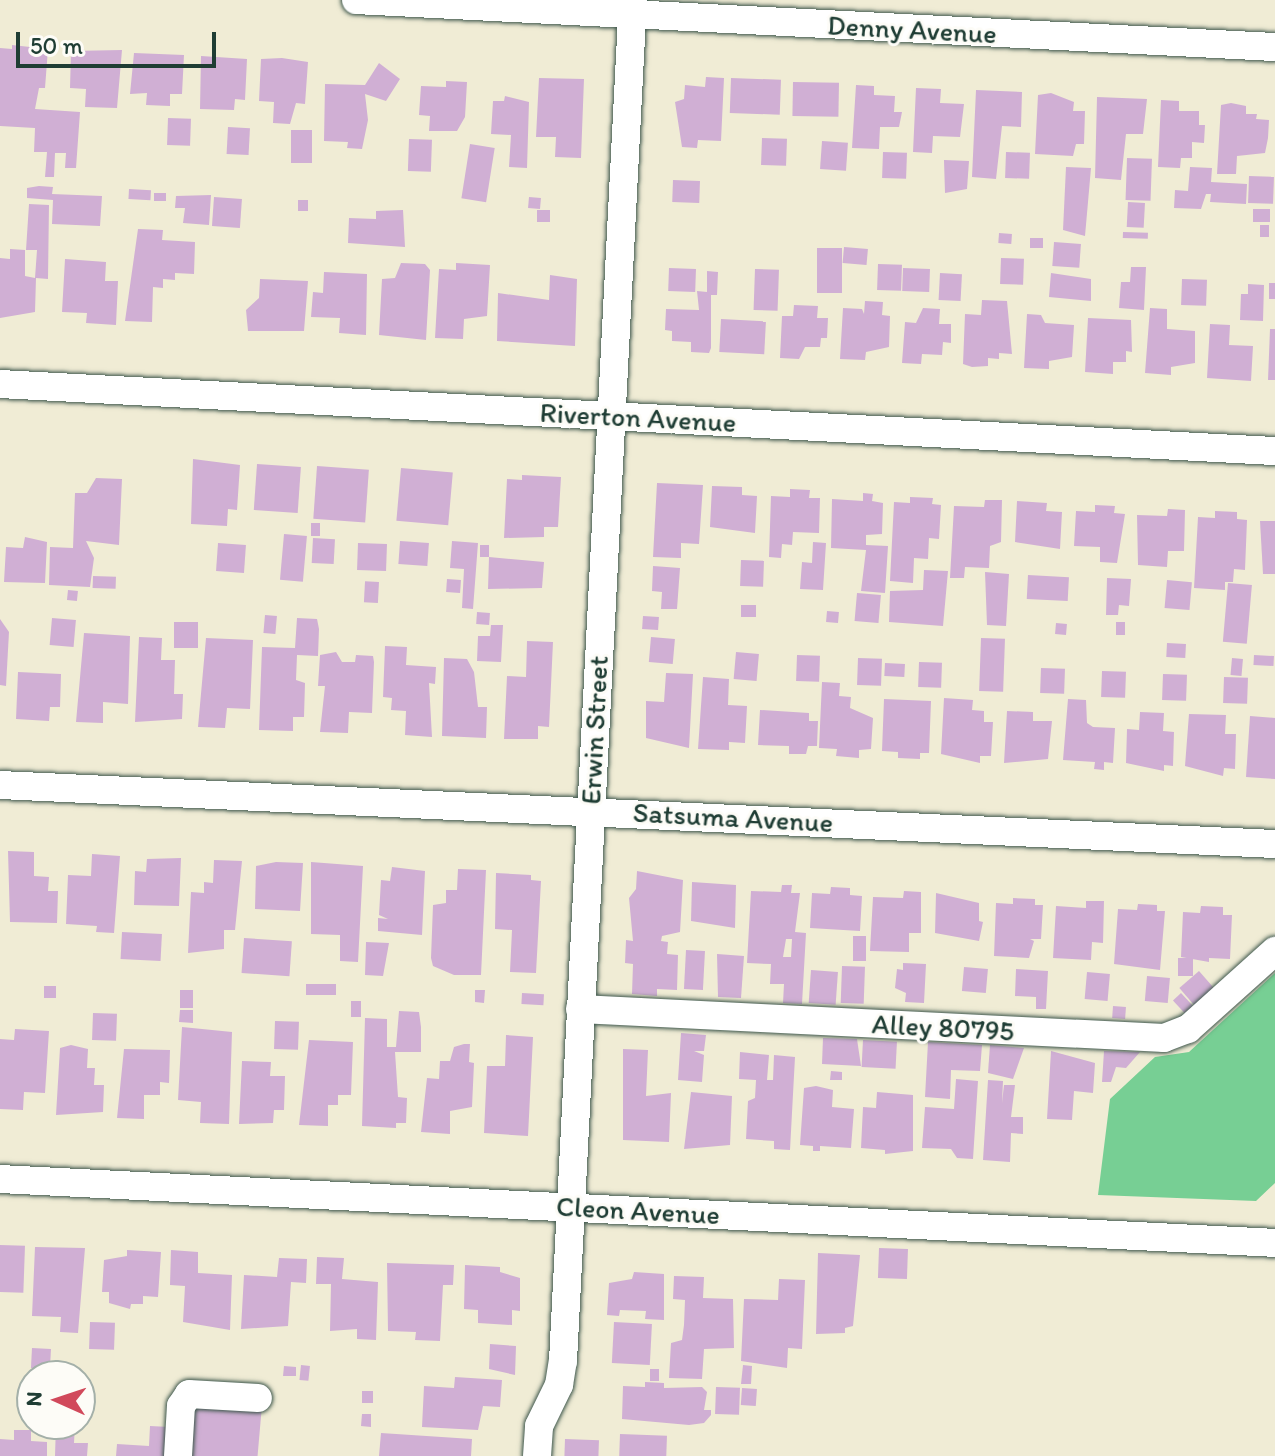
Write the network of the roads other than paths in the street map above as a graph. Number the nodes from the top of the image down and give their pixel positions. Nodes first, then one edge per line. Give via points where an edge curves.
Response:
1 (356, 0) edge
2 (632, 7) edge
3 (1275, 47) edge
4 (0, 384) edge
5 (610, 416) junction
6 (1275, 451) edge
7 (0, 785) edge
8 (590, 810) junction
9 (1275, 844) edge
10 (1275, 951) edge
11 (580, 1009) junction
12 (0, 1179) edge
13 (570, 1206) junction
14 (1275, 1243) edge
15 (258, 1398) dead end
16 (178, 1456) edge
17 (537, 1456) edge

1 - 2 street, Denny Avenue
2 - 3 street, Denny Avenue
2 - 5 street, Erwin Street
4 - 5 street, Riverton Avenue
5 - 6 street, Riverton Avenue
5 - 8 street, Erwin Street
7 - 8 street, Satsuma Avenue
8 - 9 street, Satsuma Avenue
8 - 11 street, Erwin Street
10 - 11 street, Alley 80795 via 1188,1029 1164,1038
11 - 13 street, Erwin Street
12 - 13 street, Cleon Avenue
13 - 14 street, Cleon Avenue
13 - 17 street, Erwin Street via 563,1361 559,1385 539,1426
15 - 16 street via 189,1394 181,1406

